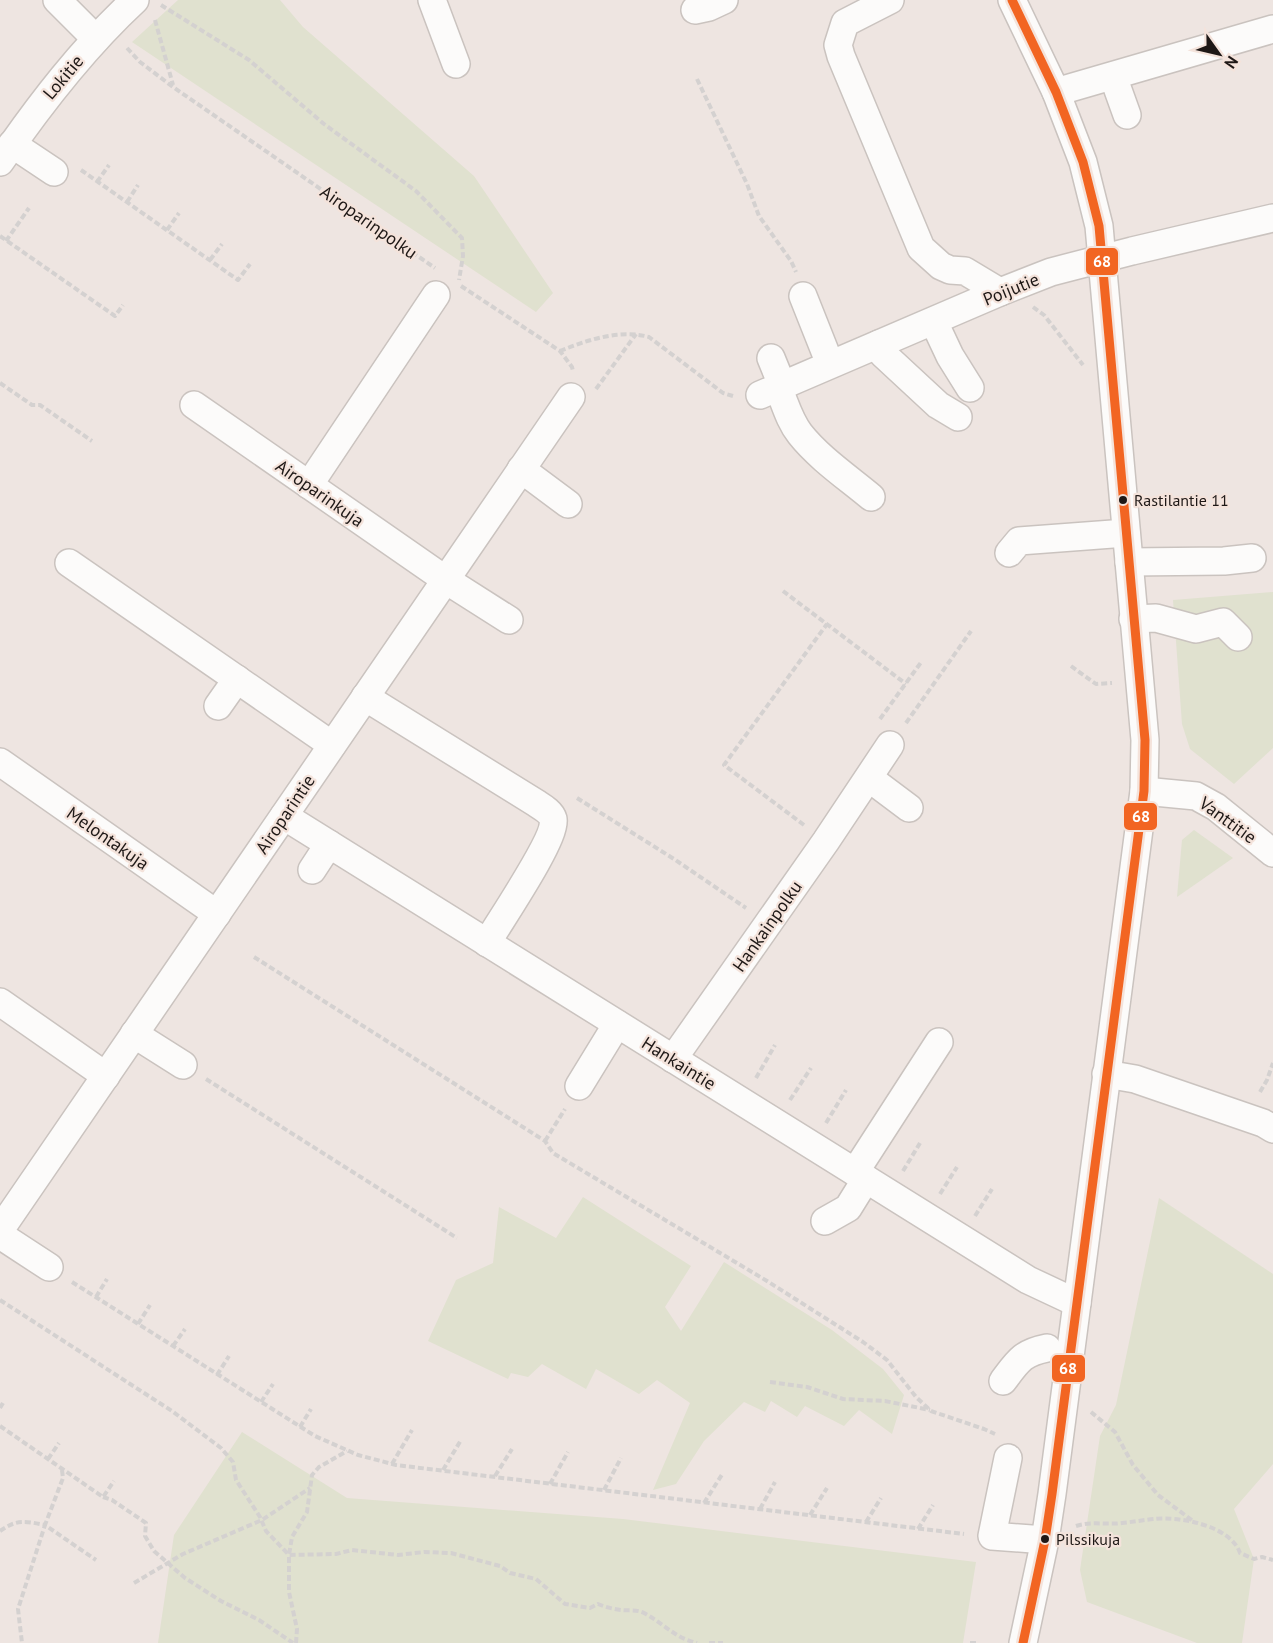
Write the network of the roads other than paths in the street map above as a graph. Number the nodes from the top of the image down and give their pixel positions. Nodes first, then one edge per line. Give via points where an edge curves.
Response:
1 (57, 0) edge
2 (432, 0) edge
3 (724, 0) edge
4 (890, 0) edge
5 (1012, 0) edge
6 (149, 9) edge
7 (695, 10) dead end
8 (1273, 29) edge
9 (96, 39) junction
10 (456, 64) dead end
11 (1113, 76) junction
12 (1056, 92) junction
13 (1127, 115) dead end
14 (6, 153) edge
15 (63, 168) road end
16 (1273, 218) edge
17 (1102, 258) junction
18 (444, 283) road end
19 (1000, 292) junction
20 (803, 296) road end
21 (934, 322) junction
22 (879, 344) junction
23 (771, 357) dead end
24 (830, 364) junction
25 (970, 388) dead end
26 (774, 389) junction
27 (571, 397) road end
28 (194, 405) dead end
29 (958, 417) dead end
30 (521, 469) junction
31 (309, 485) junction
32 (871, 497) dead end
33 (568, 504) dead end
34 (1126, 533) junction
35 (1009, 553) dead end
36 (1252, 558) dead end
37 (1129, 562) junction
38 (69, 563) dead end
39 (446, 580) junction
40 (1133, 619) junction
41 (509, 620) dead end
42 (1238, 637) dead end
43 (237, 679) junction
44 (365, 697) junction
45 (218, 706) dead end
46 (332, 745) junction
47 (890, 745) road end
48 (0, 762) edge
49 (864, 785) junction
50 (1144, 791) junction
51 (909, 808) dead end
52 (284, 816) junction
53 (329, 844) junction
54 (1273, 853) edge
55 (312, 870) dead end
56 (217, 914) junction
57 (487, 942) junction
58 (0, 1002) edge
59 (617, 1024) junction
60 (134, 1034) junction
61 (939, 1042) dead end
62 (673, 1059) junction
63 (183, 1065) road end
64 (1106, 1074) junction
65 (106, 1076) junction
66 (579, 1086) road end
67 (1273, 1129) edge
68 (860, 1176) junction
69 (825, 1221) dead end
70 (0, 1233) edge
71 (49, 1267) road end
72 (1077, 1303) junction
73 (1047, 1348) dead end
74 (1003, 1381) dead end
75 (1008, 1458) road end
76 (1045, 1540) junction
77 (1023, 1643) edge

1 - 9 street
2 - 10 street
3 - 7 street
4 - 19 street via 845,23 837,45 840,56 921,248 941,266 965,271
5 - 12 street
6 - 9 street, Lokitie
8 - 11 street
9 - 14 street, Lokitie
11 - 12 street
11 - 13 street
12 - 17 street via 1083,162 1099,226
14 - 15 street
16 - 17 street, Poijutie
17 - 19 street, Poijutie
17 - 34 street
18 - 31 street
19 - 21 street, Poijutie
20 - 24 street
21 - 22 street, Poijutie
21 - 25 street
22 - 24 street, Poijutie
22 - 29 street via 883,354 938,405
23 - 26 street
24 - 26 street, Poijutie
26 - 32 street via 810,446
27 - 30 street, Airoparintie
28 - 31 street, Airoparinkuja
30 - 33 street
30 - 39 street, Airoparintie
31 - 39 street, Airoparinkuja
34 - 35 street via 1019,541
34 - 37 street
36 - 37 street
37 - 40 street
38 - 43 street
39 - 41 street, Airoparinkuja
39 - 44 street, Airoparintie
40 - 42 street via 1156,618 1196,629 1223,622
40 - 50 street via 1145,740
43 - 45 street
43 - 46 street
44 - 46 street, Airoparintie
44 - 57 street via 536,803 553,818 552,829 535,865
46 - 52 street, Airoparintie
47 - 49 street, Hankainpolku
48 - 56 street, Melontakuja
49 - 51 street
49 - 62 street, Hankainpolku
50 - 54 street, Vanttitie via 1196,796 1216,807
50 - 64 street
52 - 53 street, Hankaintie
52 - 56 street, Airoparintie
53 - 55 street
53 - 57 street, Hankaintie
56 - 60 street, Airoparintie
57 - 59 street, Hankaintie
58 - 65 street
59 - 62 street, Hankaintie
59 - 66 street
60 - 63 street
60 - 65 street, Airoparintie
61 - 68 street
62 - 68 street, Hankaintie
64 - 67 street via 1135,1079
64 - 72 street
65 - 70 street, Airoparintie
68 - 69 street via 848,1208
68 - 72 street, Hankaintie via 1028,1280
70 - 71 street
72 - 76 street
73 - 74 street via 1021,1357
75 - 76 street via 992,1536
76 - 77 street

